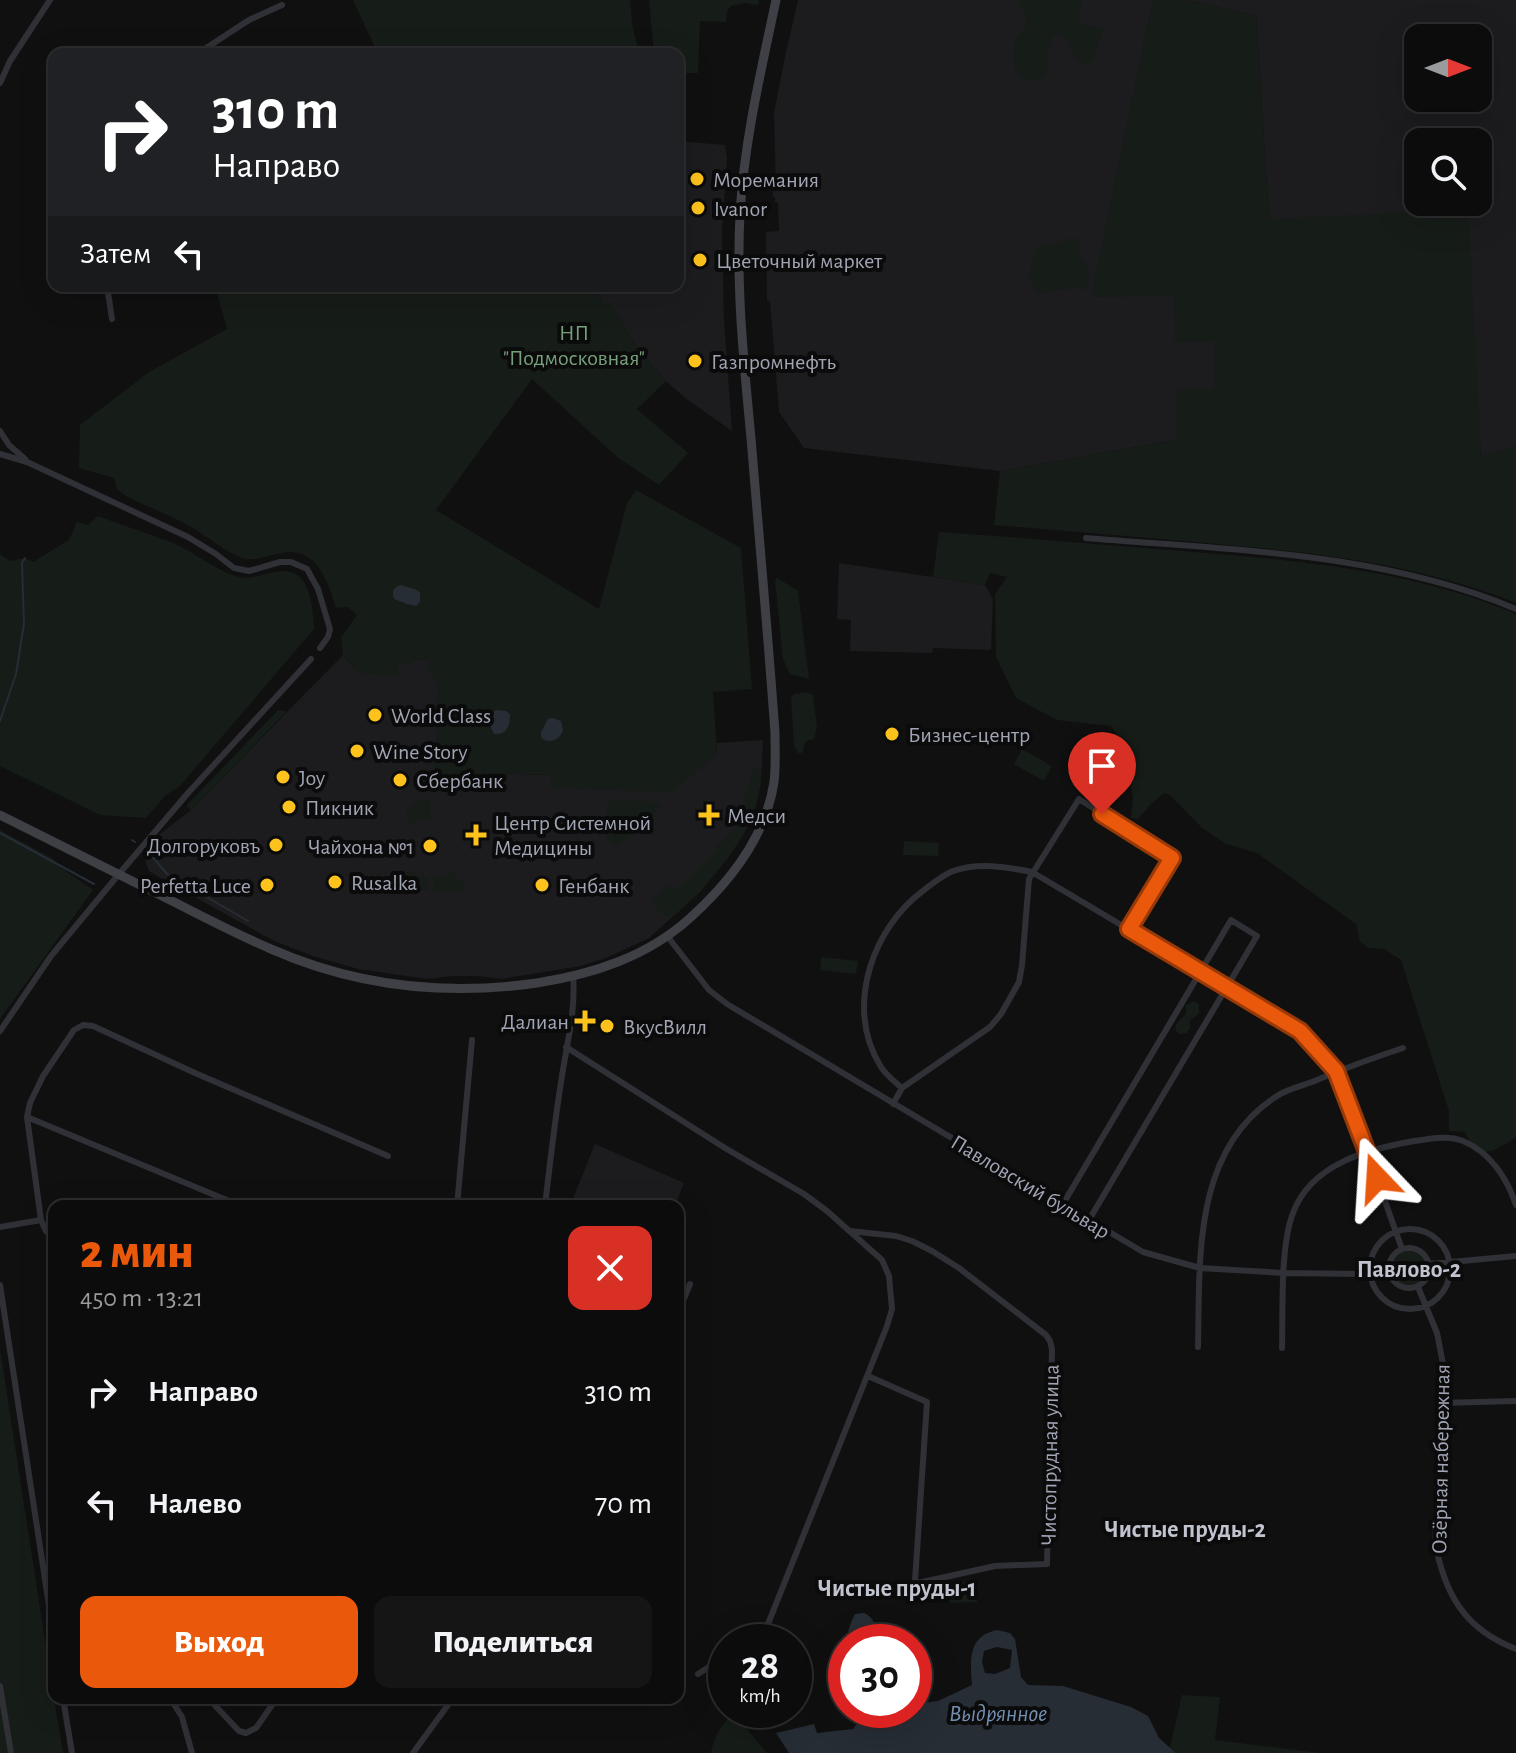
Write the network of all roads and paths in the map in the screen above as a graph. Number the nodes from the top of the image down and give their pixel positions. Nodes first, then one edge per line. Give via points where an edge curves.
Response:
1 (50, 0) edge
2 (776, 0) edge
3 (282, 5) dead end
4 (206, 48) edge
5 (0, 83) edge
6 (108, 292) edge
7 (112, 319) dead end
8 (0, 431) edge
9 (0, 454) edge
10 (27, 462) junction
11 (1086, 538) dead end
12 (1516, 609) edge
13 (320, 648) dead end
14 (311, 659) dead end
15 (0, 815) edge
16 (1032, 872) junction
17 (119, 874) junction
18 (1129, 929) junction
19 (668, 937) junction
20 (1201, 971) junction
21 (573, 976) junction
22 (1227, 987) junction
23 (0, 1031) edge
24 (472, 1040) dead end
25 (566, 1047) junction
26 (1403, 1048) dead end
27 (1336, 1071) junction
28 (902, 1088) junction
29 (893, 1104) junction
30 (27, 1117) junction
31 (1367, 1151) junction
32 (388, 1156) dead end
33 (227, 1200) edge
34 (458, 1200) edge
35 (546, 1200) edge
36 (1063, 1204) junction
37 (1516, 1205) edge
38 (41, 1220) junction
39 (1089, 1220) junction
40 (0, 1227) edge
41 (850, 1231) junction
42 (1396, 1232) junction
43 (48, 1233) edge
44 (1402, 1249) junction
45 (1516, 1256) edge
46 (1449, 1263) junction
47 (1429, 1264) junction
48 (1200, 1268) junction
49 (1389, 1271) junction
50 (1284, 1273) junction
51 (1370, 1274) junction
52 (690, 1284) dead end
53 (0, 1285) edge
54 (1418, 1287) junction
55 (684, 1298) edge
56 (1427, 1306) junction
57 (1198, 1347) dead end
58 (1282, 1348) dead end
59 (868, 1376) junction
60 (1516, 1401) edge
61 (1441, 1403) junction
62 (48, 1599) edge
63 (768, 1624) edge
64 (1516, 1649) edge
65 (708, 1668) edge
66 (698, 1674) dead end
67 (0, 1686) edge
68 (64, 1704) edge
69 (174, 1704) edge
70 (214, 1704) edge
71 (273, 1704) edge
72 (449, 1704) edge
73 (11, 1753) edge
74 (72, 1753) edge
75 (192, 1753) edge
76 (413, 1753) edge

1 - 5 street
2 - 19 main road via 746,153 739,265 774,777 764,818 741,861
3 - 4 street
6 - 7 street
8 - 10 street
9 - 10 street
10 - 13 street via 188,537 234,568 249,571 291,562 307,569 330,629
11 - 12 street via 1363,566 1443,582
14 - 17 street
15 - 17 main road
16 - 18 street
16 - 18 street via 1079,799 1172,858
16 - 28 street via 1022,965 1012,998 990,1027
16 - 28 street via 976,866 952,872 901,911 874,953 864,993 865,1019 881,1068
17 - 21 main road via 270,949 337,973 448,989 506,987
17 - 23 street via 51,956
18 - 20 street
19 - 21 main road via 626,959
19 - 29 street, Павловский бульвар via 709,990 727,1004
20 - 22 street
20 - 22 street via 1231,920 1257,936
20 - 36 street
21 - 25 street
22 - 27 street via 1300,1031
22 - 39 street
24 - 34 street
25 - 35 street
25 - 41 street via 804,1194
26 - 27 street
27 - 31 street
27 - 48 street via 1276,1096 1235,1136 1205,1209
28 - 29 street
29 - 36 street, Павловский бульвар
30 - 32 street via 43,1076 74,1030 93,1026
30 - 33 street
30 - 38 street
31 - 37 street via 1431,1139 1462,1141 1492,1161
31 - 42 street
31 - 50 street via 1326,1171 1305,1192 1293,1212
36 - 39 street, Павловский бульвар
38 - 40 street
38 - 43 street
39 - 48 street, Павловский бульвар via 1143,1252
41 - 59 street via 882,1260 891,1292 892,1309
41 - 59 street, Чистопрудная улица via 896,1236 932,1251 1050,1341 1047,1564 995,1566 915,1581 927,1402
42 - 44 street
42 - 46 street via 1409,1229 1435,1238
42 - 51 street via 1378,1244
44 - 47 street via 1416,1248
44 - 49 street via 1391,1257
45 - 46 street
46 - 47 street
46 - 56 street via 1445,1288
47 - 54 street
48 - 50 street, Павловский бульвар
48 - 57 street
49 - 51 street, Павловский бульвар
49 - 54 street via 1396,1284
50 - 51 street, Павловский бульвар
50 - 58 street
51 - 56 street via 1390,1304 1402,1309
52 - 55 street
53 - 62 street
54 - 56 street, Озёрная набережная
56 - 61 street, Озёрная набережная via 1443,1364
59 - 63 street
60 - 61 street
61 - 64 street, Озёрная набережная via 1435,1541 1440,1568 1465,1615 1483,1632
65 - 66 street
67 - 73 street
68 - 74 street
69 - 75 street
70 - 71 street via 246,1733
72 - 76 street

